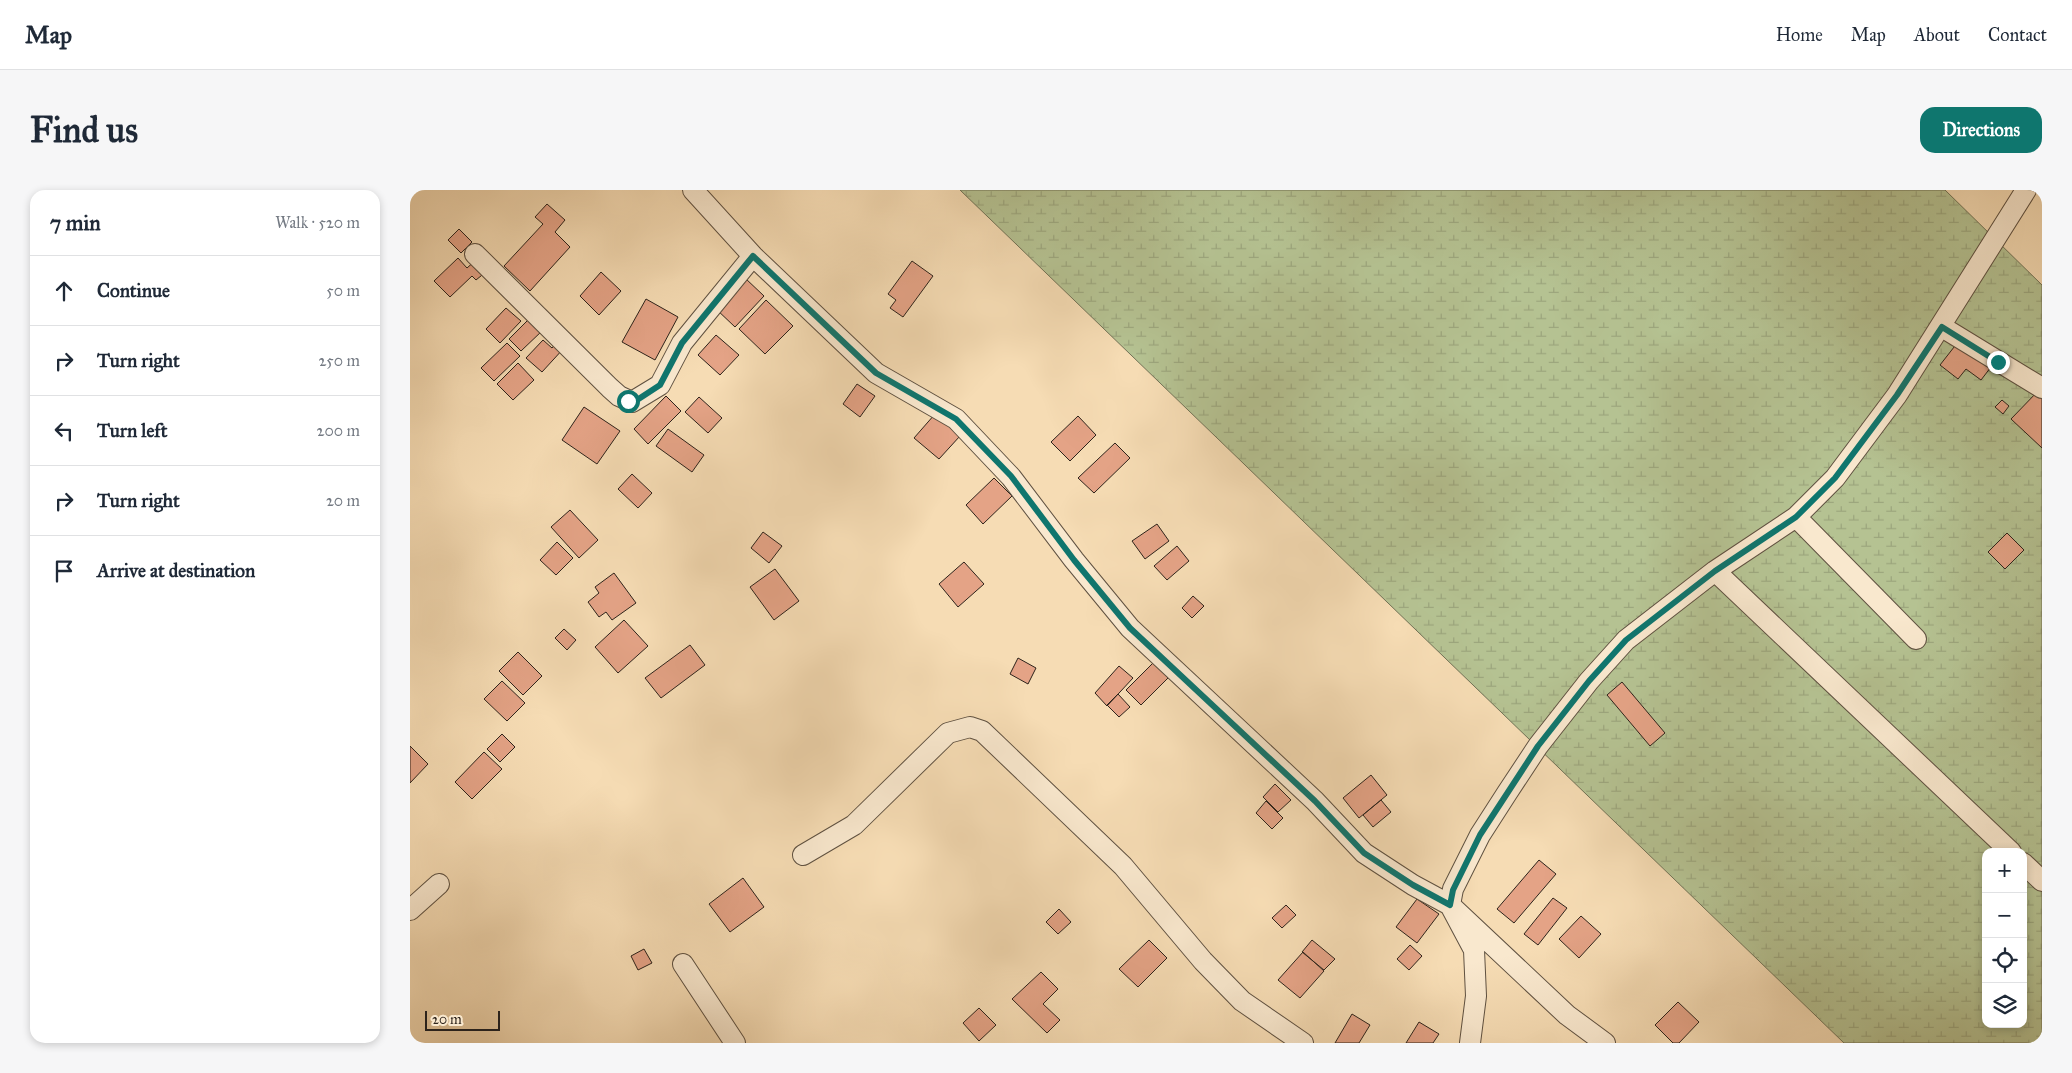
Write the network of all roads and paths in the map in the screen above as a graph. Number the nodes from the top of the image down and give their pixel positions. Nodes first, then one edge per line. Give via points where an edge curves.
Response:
1 (693, 190) edge
2 (2026, 190) edge
3 (475, 254) dead end
4 (753, 256) junction
5 (1942, 327) junction
6 (2042, 388) edge
7 (1796, 517) junction
8 (1715, 571) junction
9 (1916, 639) dead end
10 (2007, 848) edge
11 (803, 855) dead end
12 (2027, 867) edge
13 (2042, 881) edge
14 (439, 884) dead end
15 (1450, 905) junction
16 (410, 910) edge
17 (683, 964) dead end
18 (735, 1043) edge
19 (1303, 1043) edge
20 (1470, 1043) edge
21 (1605, 1043) edge

1 - 4 street
2 - 5 street
3 - 4 street via 610,388 632,402 660,385 682,343
4 - 15 street via 876,373 956,419 1011,476 1130,628 1315,801 1364,853
5 - 6 street
5 - 7 street via 1897,395 1835,478
7 - 8 street
7 - 9 street
8 - 10 street
8 - 15 street via 1626,640 1589,681 1538,746 1480,835 1453,890
11 - 19 street via 854,825 948,733 970,727 982,731 1123,866 1203,961 1242,1001
12 - 13 street
14 - 16 street
15 - 20 street via 1474,950 1476,996
15 - 21 street via 1567,1015
17 - 18 street

